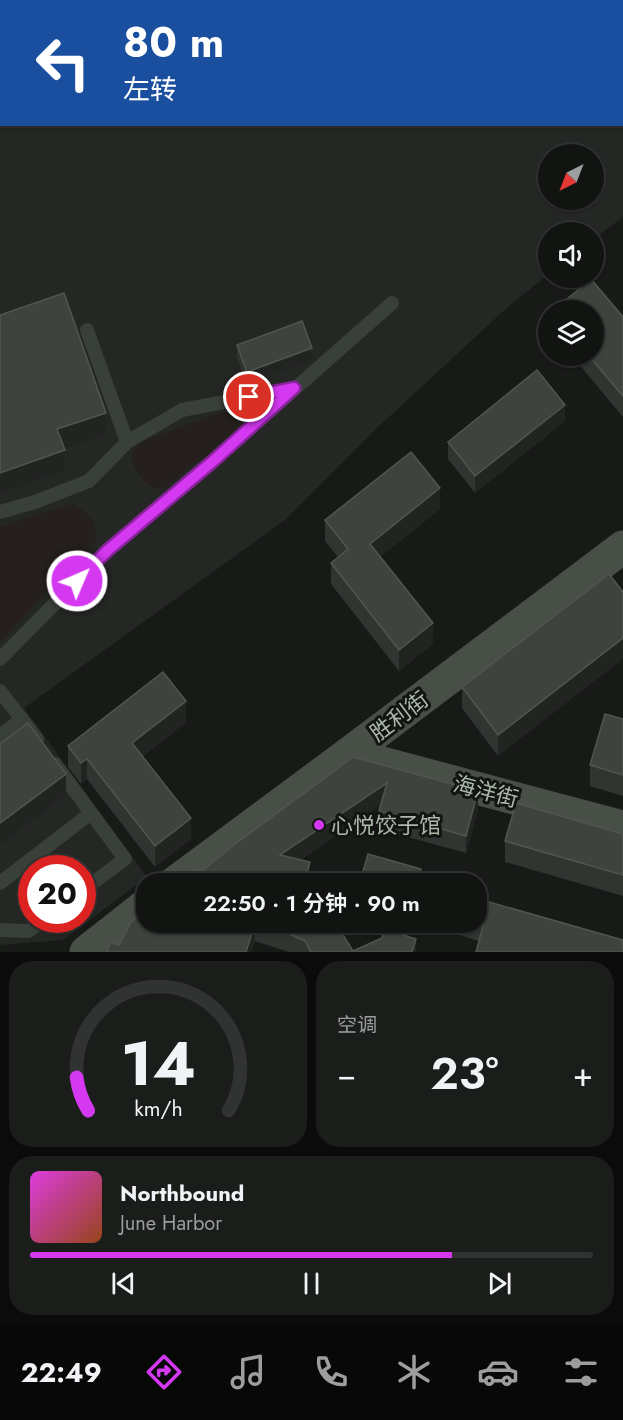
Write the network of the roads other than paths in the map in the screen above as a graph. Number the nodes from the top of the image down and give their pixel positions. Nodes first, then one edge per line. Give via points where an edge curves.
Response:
1 (392, 303) dead end
2 (87, 330) dead end
3 (294, 388) junction
4 (127, 442) junction
5 (0, 513) edge
6 (623, 547) edge
7 (0, 659) edge
8 (0, 691) edge
9 (22, 719) junction
10 (0, 736) edge
11 (348, 754) junction
12 (91, 813) junction
13 (623, 827) edge
14 (188, 873) edge
15 (96, 881) edge
16 (0, 883) edge
17 (136, 913) edge
18 (0, 930) edge
19 (18, 931) edge
20 (86, 952) edge

1 - 3 lane
2 - 4 lane
3 - 4 lane via 182,410
3 - 7 lane via 108,550
4 - 5 lane via 89,481
6 - 11 street, 胜利街
8 - 9 lane
9 - 10 lane
9 - 12 lane
11 - 13 street, 海洋街
11 - 14 street, 胜利街
12 - 15 lane via 125,860
12 - 16 lane
17 - 20 street
18 - 19 lane

